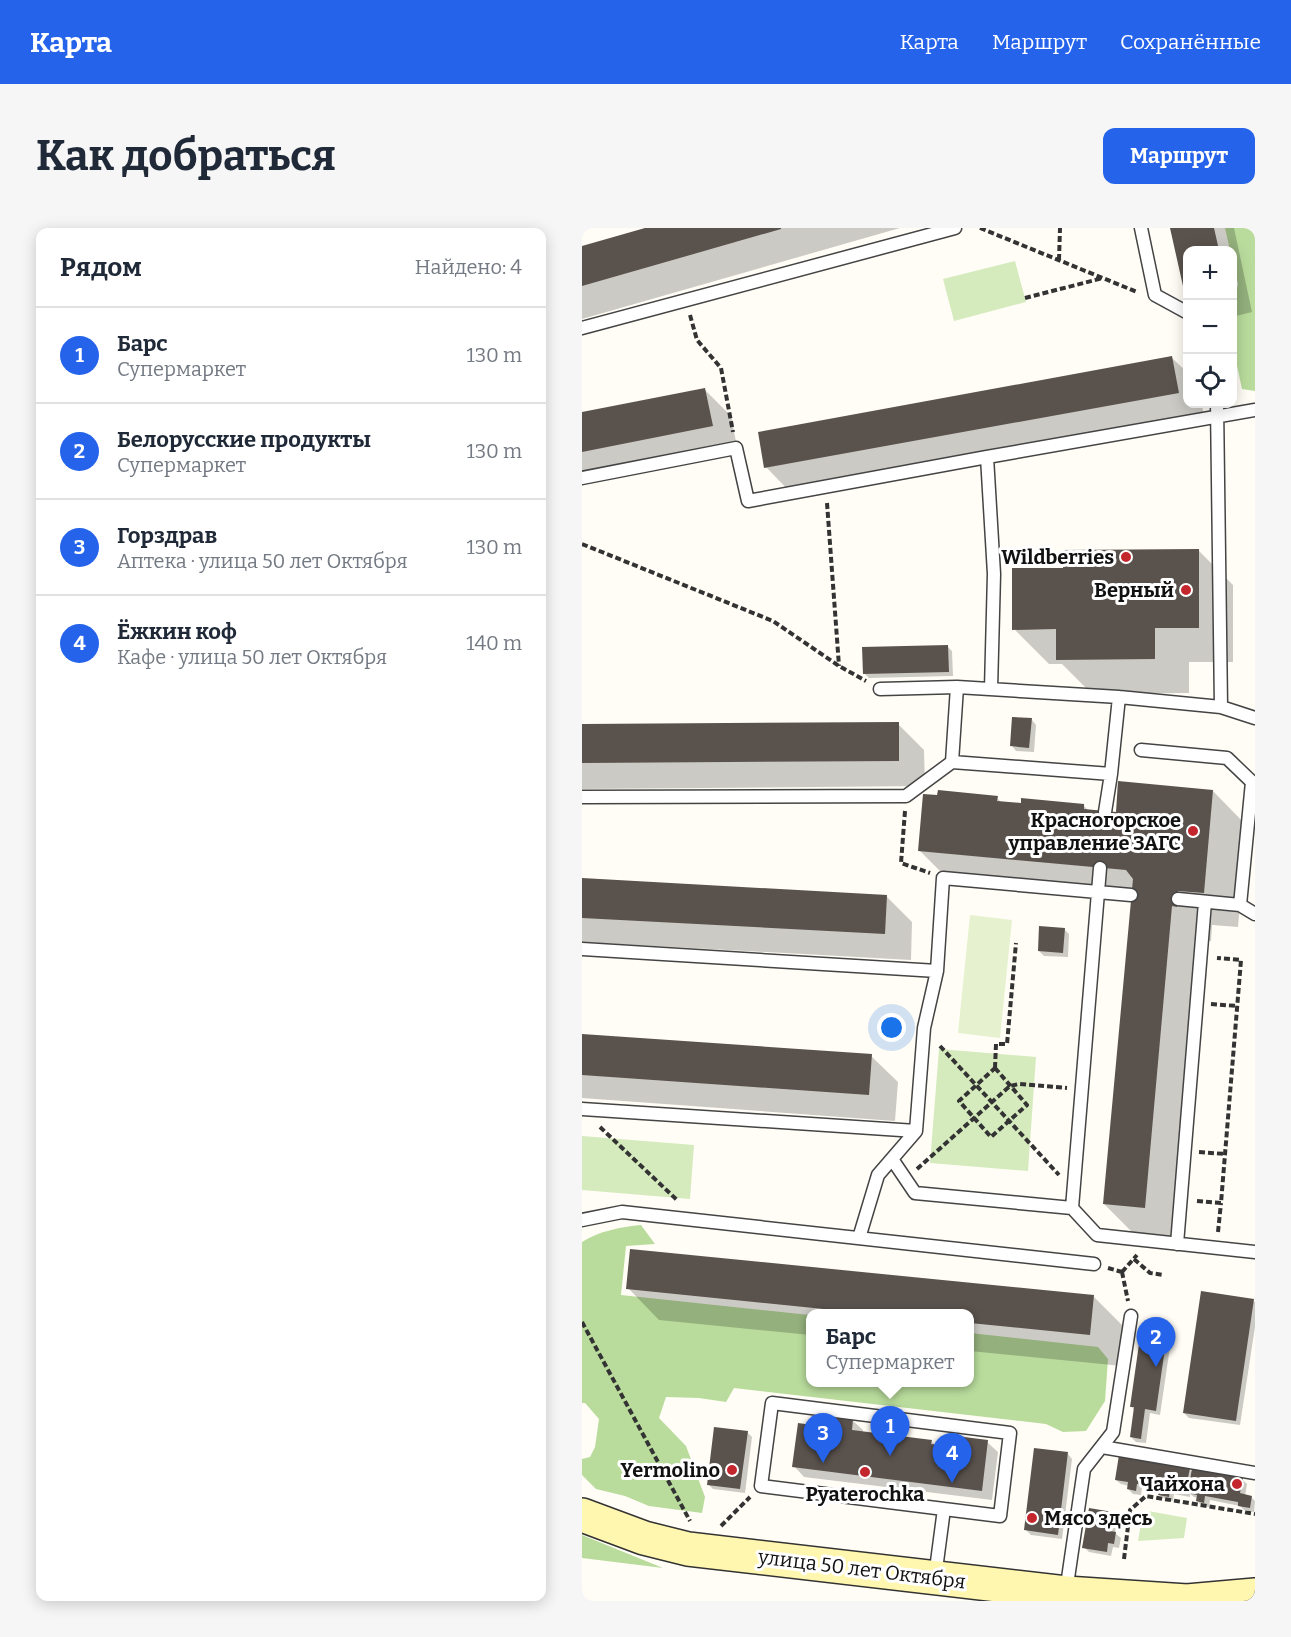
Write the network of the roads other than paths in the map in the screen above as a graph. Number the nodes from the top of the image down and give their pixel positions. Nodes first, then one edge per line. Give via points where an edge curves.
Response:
1 (955, 228) edge
2 (1141, 228) edge
3 (1183, 310) edge
4 (582, 328) edge
5 (1218, 410) edge
6 (1255, 410) edge
7 (987, 457) junction
8 (582, 478) edge
9 (957, 687) junction
10 (880, 689) road end
11 (991, 689) junction
12 (1119, 697) junction
13 (1221, 707) junction
14 (1255, 718) edge
15 (1141, 750) dead end
16 (952, 762) junction
17 (1111, 774) junction
18 (582, 797) edge
19 (1106, 812) dead end
20 (1100, 868) dead end
21 (1098, 892) junction
22 (1131, 895) dead end
23 (1178, 899) dead end
24 (1206, 902) junction
25 (1240, 905) junction
26 (1255, 914) edge
27 (582, 949) edge
28 (937, 971) junction
29 (582, 1109) edge
30 (916, 1131) junction
31 (892, 1159) junction
32 (1072, 1208) junction
33 (582, 1220) edge
34 (859, 1238) junction
35 (1177, 1244) junction
36 (1255, 1252) edge
37 (1094, 1264) dead end
38 (1131, 1316) road end
39 (1102, 1448) junction
40 (1255, 1473) edge
41 (944, 1509) junction
42 (582, 1515) edge
43 (935, 1578) junction
44 (1066, 1593) junction
45 (1255, 1595) edge

1 - 4 lane
2 - 3 lane via 1155,295
5 - 6 lane
5 - 7 lane
5 - 13 lane
7 - 8 lane via 748,501 736,448
7 - 11 lane via 994,574
9 - 10 lane
9 - 11 lane
9 - 16 lane
11 - 12 lane
12 - 13 lane
12 - 17 lane
13 - 14 lane
15 - 25 lane via 1227,758 1252,782
16 - 17 lane
16 - 18 lane via 906,796
17 - 19 lane
20 - 21 lane
21 - 22 lane
21 - 28 lane via 943,878
21 - 32 lane
23 - 24 lane
24 - 25 lane
24 - 35 lane
25 - 26 lane
27 - 28 lane
28 - 30 lane via 924,1028
29 - 30 lane
30 - 31 lane
31 - 32 lane via 915,1193
31 - 34 lane via 879,1175
32 - 35 lane via 1097,1235
33 - 34 lane via 622,1212
34 - 37 lane
35 - 36 lane
38 - 39 lane via 1113,1432
39 - 40 lane
39 - 44 lane via 1084,1469
41 - 41 lane via 761,1486 772,1403 1010,1433 1000,1516
41 - 43 lane
42 - 43 street, улица 50 лет Октября via 688,1549
43 - 44 street, улица 50 лет Октября
44 - 45 street, улица 50 лет Октября via 1187,1601

